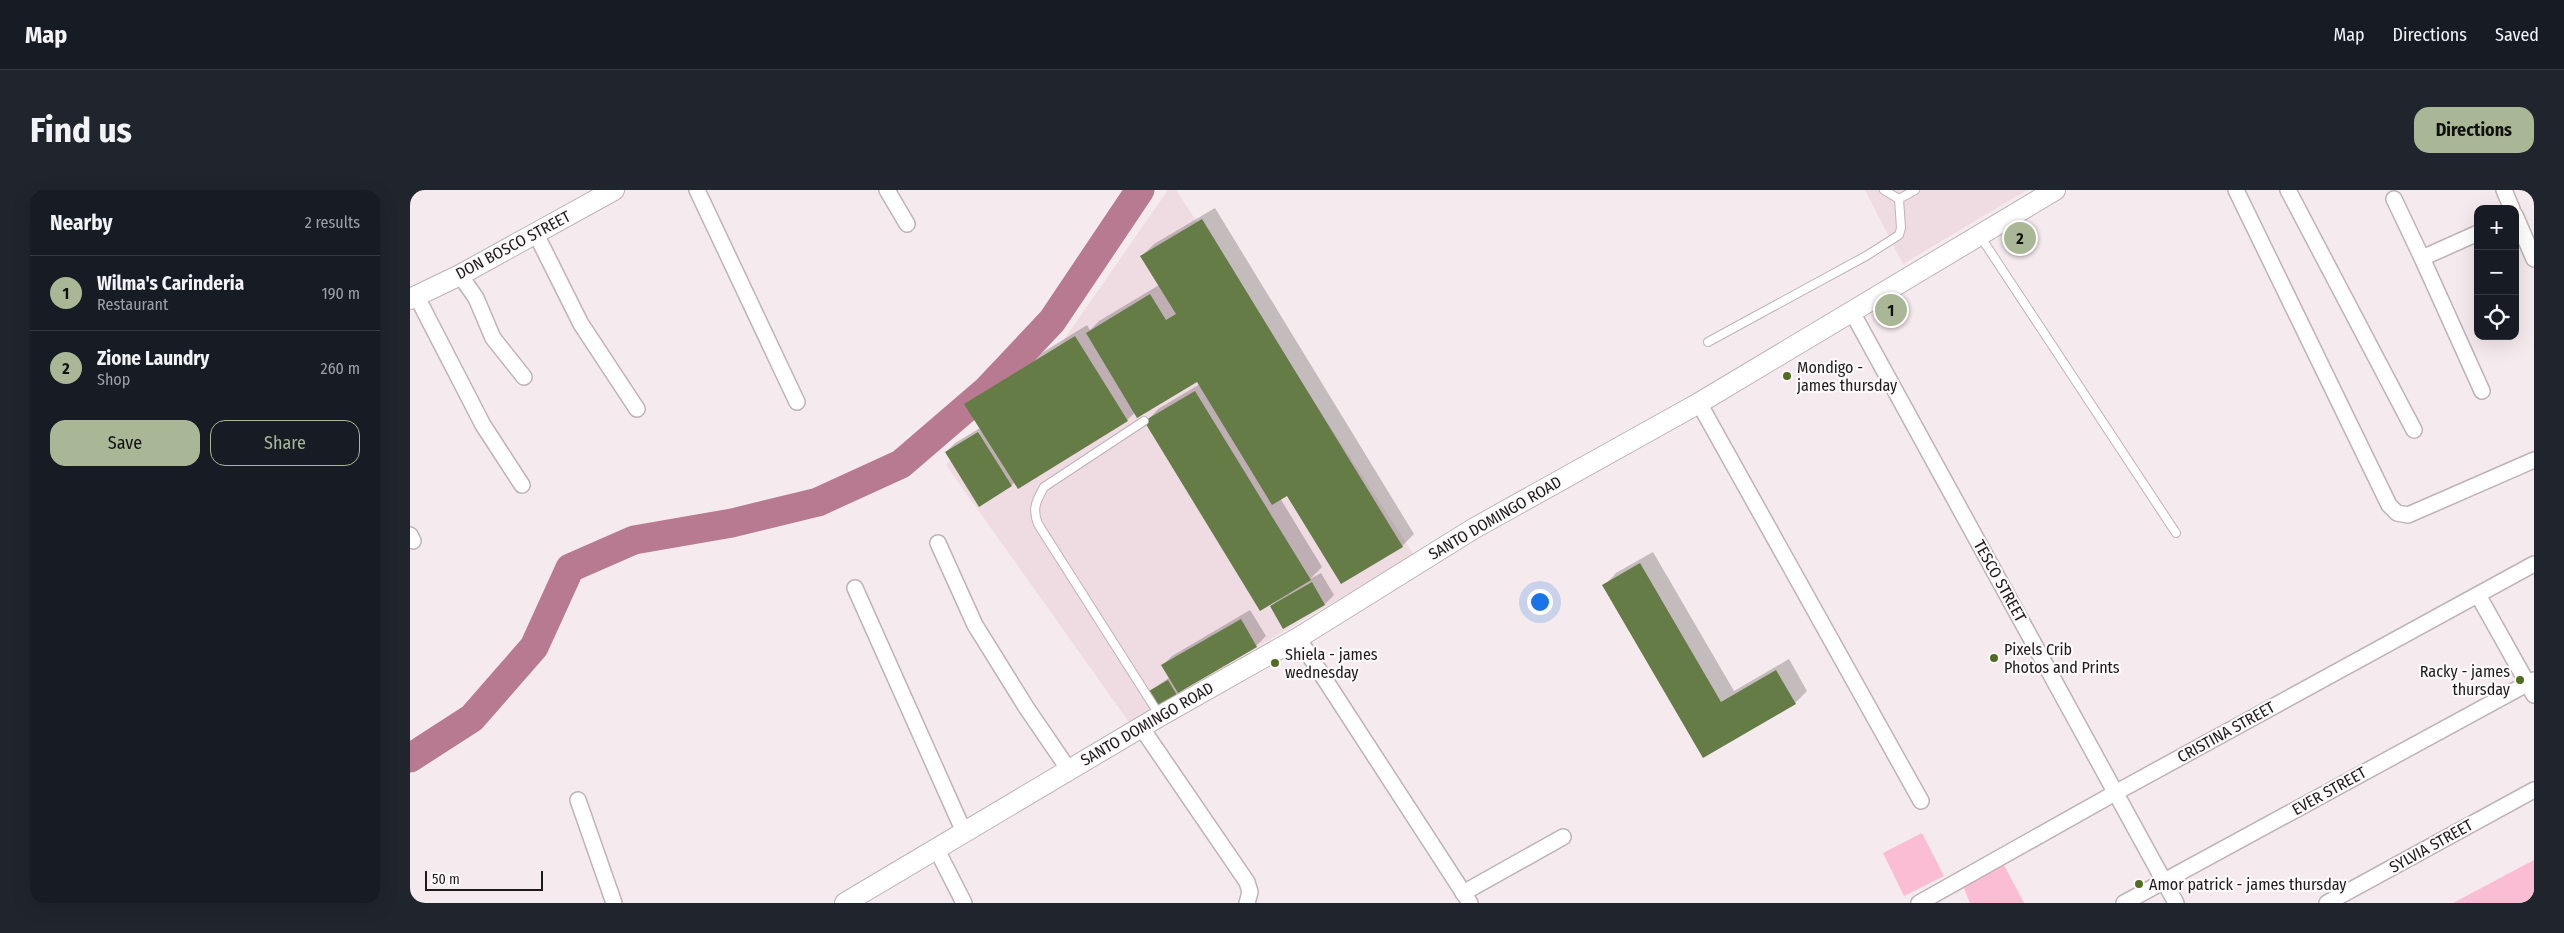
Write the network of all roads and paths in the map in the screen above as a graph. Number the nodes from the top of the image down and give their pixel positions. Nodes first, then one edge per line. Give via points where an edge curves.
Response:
1 (614, 190) edge
2 (697, 190) edge
3 (887, 190) edge
4 (1884, 190) edge
5 (1915, 190) edge
6 (2055, 190) edge
7 (2236, 190) edge
8 (2288, 190) edge
9 (2504, 190) edge
10 (2394, 198) dead end
11 (1899, 199) junction
12 (2510, 205) edge
13 (907, 224) dead end
14 (2519, 225) edge
15 (536, 234) junction
16 (1979, 235) junction
17 (2474, 235) edge
18 (2422, 258) junction
19 (2534, 259) edge
20 (460, 275) junction
21 (413, 297) edge
22 (1852, 312) junction
23 (1708, 342) dead end
24 (524, 377) dead end
25 (2482, 391) dead end
26 (797, 402) dead end
27 (1699, 403) junction
28 (637, 409) dead end
29 (1144, 421) dead end
30 (2414, 430) dead end
31 (2534, 460) edge
32 (522, 485) dead end
33 (2176, 534) dead end
34 (938, 543) dead end
35 (2534, 564) edge
36 (855, 588) dead end
37 (2478, 594) junction
38 (1298, 638) junction
39 (2532, 686) edge
40 (1160, 716) junction
41 (1141, 727) junction
42 (1069, 770) junction
43 (2534, 790) edge
44 (2116, 793) junction
45 (578, 800) dead end
46 (1922, 801) dead end
47 (964, 832) junction
48 (1563, 837) dead end
49 (937, 850) junction
50 (2164, 881) junction
51 (1467, 898) edge
52 (614, 903) edge
53 (845, 903) edge
54 (964, 903) edge
55 (1248, 903) edge
56 (1919, 903) edge
57 (2124, 903) edge
58 (2176, 903) edge
59 (2327, 903) edge

1 - 15 street, DON BOSCO STREET
2 - 26 street
3 - 13 street
4 - 11 lane
5 - 11 lane
6 - 16 street, SANTO DOMINGO ROAD
7 - 31 street via 2389,504 2397,513 2408,515
8 - 30 street
9 - 12 street
10 - 18 street
11 - 23 lane via 1899,235
14 - 19 street
15 - 20 street, DON BOSCO STREET
15 - 28 street via 581,324
16 - 22 street, SANTO DOMINGO ROAD
16 - 33 lane
17 - 18 street
18 - 25 street
20 - 21 street, DON BOSCO STREET
20 - 24 street via 476,298 494,338
21 - 32 street via 483,425
22 - 27 street, SANTO DOMINGO ROAD
22 - 44 street, TESCO STREET
27 - 38 street, SANTO DOMINGO ROAD via 1473,529
27 - 46 street
29 - 40 lane via 1044,487 1036,500 1034,512 1038,524
34 - 42 street via 975,625
35 - 37 street, CRISTINA STREET
36 - 47 street
37 - 39 street
37 - 44 street, CRISTINA STREET
38 - 40 street, SANTO DOMINGO ROAD
38 - 51 street
39 - 50 street, EVER STREET
40 - 41 street, SANTO DOMINGO ROAD
41 - 42 street, SANTO DOMINGO ROAD
41 - 55 street via 1247,882 1250,892
42 - 47 street, SANTO DOMINGO ROAD
43 - 59 street, SYLVIA STREET
44 - 50 street, TESCO STREET
44 - 56 street, CRISTINA STREET
45 - 52 street
47 - 49 street, SANTO DOMINGO ROAD
48 - 51 street
49 - 53 street, SANTO DOMINGO ROAD
49 - 54 street
50 - 57 street, EVER STREET
50 - 58 street, TESCO STREET

